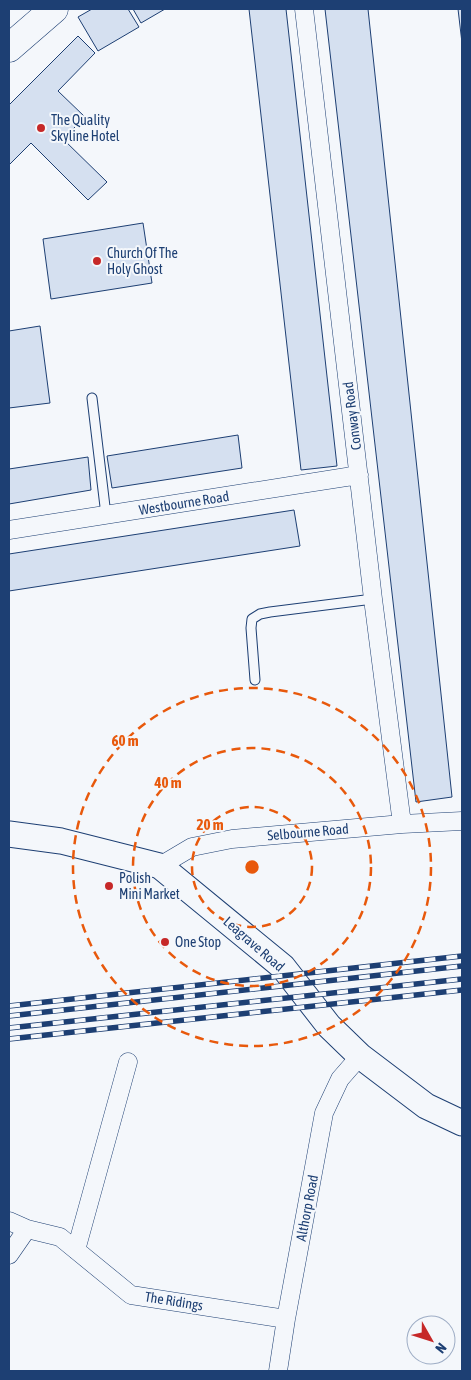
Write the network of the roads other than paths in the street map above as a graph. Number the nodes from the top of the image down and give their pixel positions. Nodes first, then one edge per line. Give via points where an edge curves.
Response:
1 (54, 9) edge
2 (304, 9) edge
3 (9, 48) edge
4 (92, 398) dead end
5 (359, 475) junction
6 (106, 515) junction
7 (9, 530) edge
8 (372, 598) junction
9 (255, 680) dead end
10 (462, 821) edge
11 (402, 824) junction
12 (9, 834) edge
13 (160, 866) junction
14 (360, 1056) junction
15 (128, 1062) dead end
16 (462, 1123) edge
17 (9, 1221) edge
18 (27, 1229) junction
19 (76, 1250) junction
20 (9, 1255) edge
21 (286, 1319) junction
22 (278, 1371) edge

1 - 3 main road
2 - 5 street, Conway Road
4 - 6 lane
5 - 6 street, Westbourne Road
5 - 8 street, Conway Road
6 - 7 street, Westbourne Road
8 - 9 lane via 270,612 252,619
8 - 11 street, Conway Road
10 - 11 street, Selbourne Road
11 - 13 street, Selbourne Road via 232,839 192,846
12 - 13 main road, Leagrave Road via 61,841
13 - 14 main road, Leagrave Road via 283,967 329,1026
14 - 16 main road, Leagrave Road via 426,1106
14 - 21 street, Althorp Road via 340,1079 324,1113
15 - 19 street
17 - 18 street, The Ridings
18 - 19 street, The Ridings via 60,1237
18 - 20 street
19 - 21 street, The Ridings via 131,1295
21 - 22 street, Althorp Road

